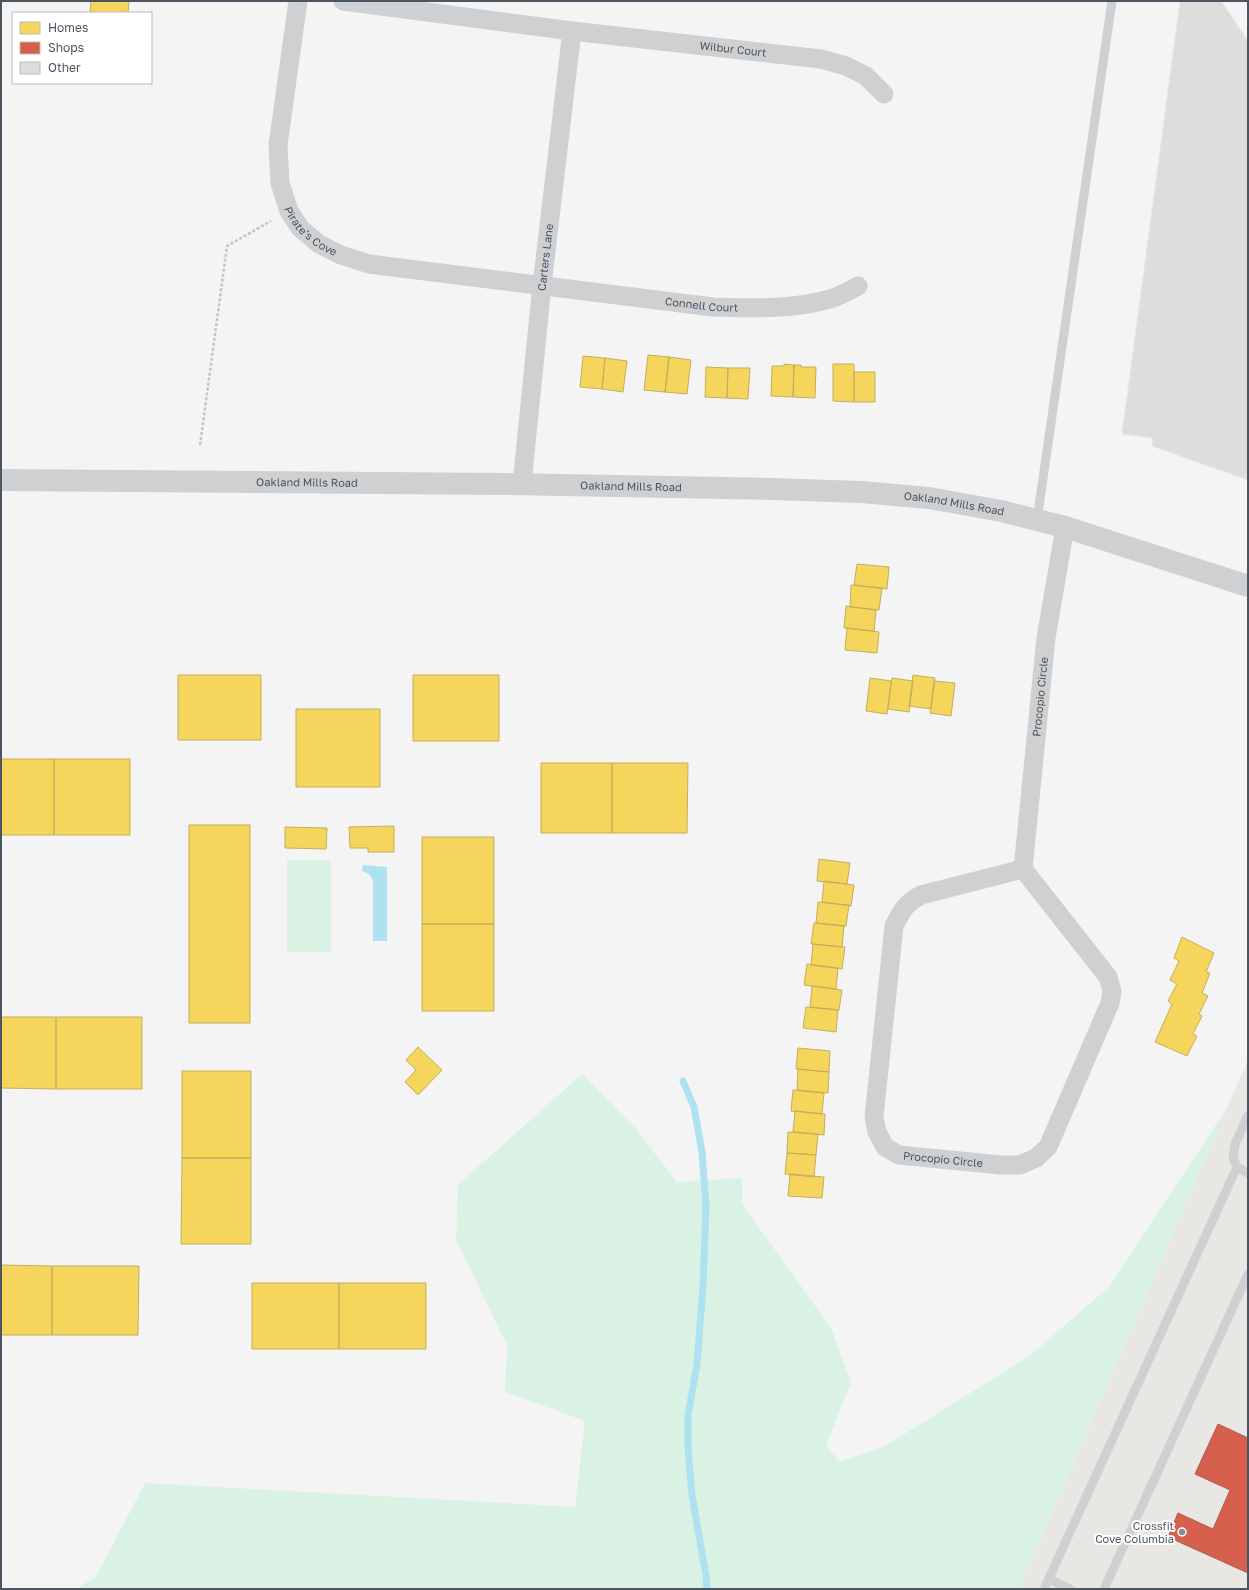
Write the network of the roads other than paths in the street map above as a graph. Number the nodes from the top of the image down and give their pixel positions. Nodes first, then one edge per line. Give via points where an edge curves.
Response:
1 (298, 1) edge
2 (343, 1) edge
3 (1112, 1) edge
4 (572, 31) junction
5 (884, 94) dead end
6 (542, 285) junction
7 (858, 286) dead end
8 (1, 480) edge
9 (522, 484) junction
10 (1037, 520) junction
11 (1065, 527) junction
12 (1248, 586) edge
13 (1023, 869) junction
14 (1248, 1116) edge
15 (1237, 1167) junction
16 (1248, 1173) edge
17 (1248, 1274) edge
18 (1049, 1579) junction
19 (1044, 1589) edge
20 (1070, 1589) edge
21 (1104, 1589) edge

1 - 6 street, Pirate's Cove via 278,145 280,183 289,211 300,228 319,244 368,264
2 - 4 street
3 - 10 lane
4 - 5 street, Wilbur Court via 821,59 846,66 866,76
4 - 6 street, Carters Lane
6 - 7 street, Connell Court via 713,307 763,309 800,306 832,299
6 - 9 street, Carters Lane
8 - 9 street, Oakland Mills Road
9 - 10 street, Oakland Mills Road via 861,492 928,498
10 - 11 street, Oakland Mills Road
11 - 12 street, Oakland Mills Road
11 - 13 street, Procopio Circle via 1046,638
13 - 13 street, Procopio Circle via 1108,977 1112,990 1110,1003 1048,1147 1036,1158 1020,1165 899,1154 885,1146 877,1132 874,1117 894,926 909,902 921,894
14 - 15 lane via 1236,1144 1233,1158
15 - 16 lane
15 - 18 lane
17 - 21 lane
18 - 19 lane
18 - 20 lane

